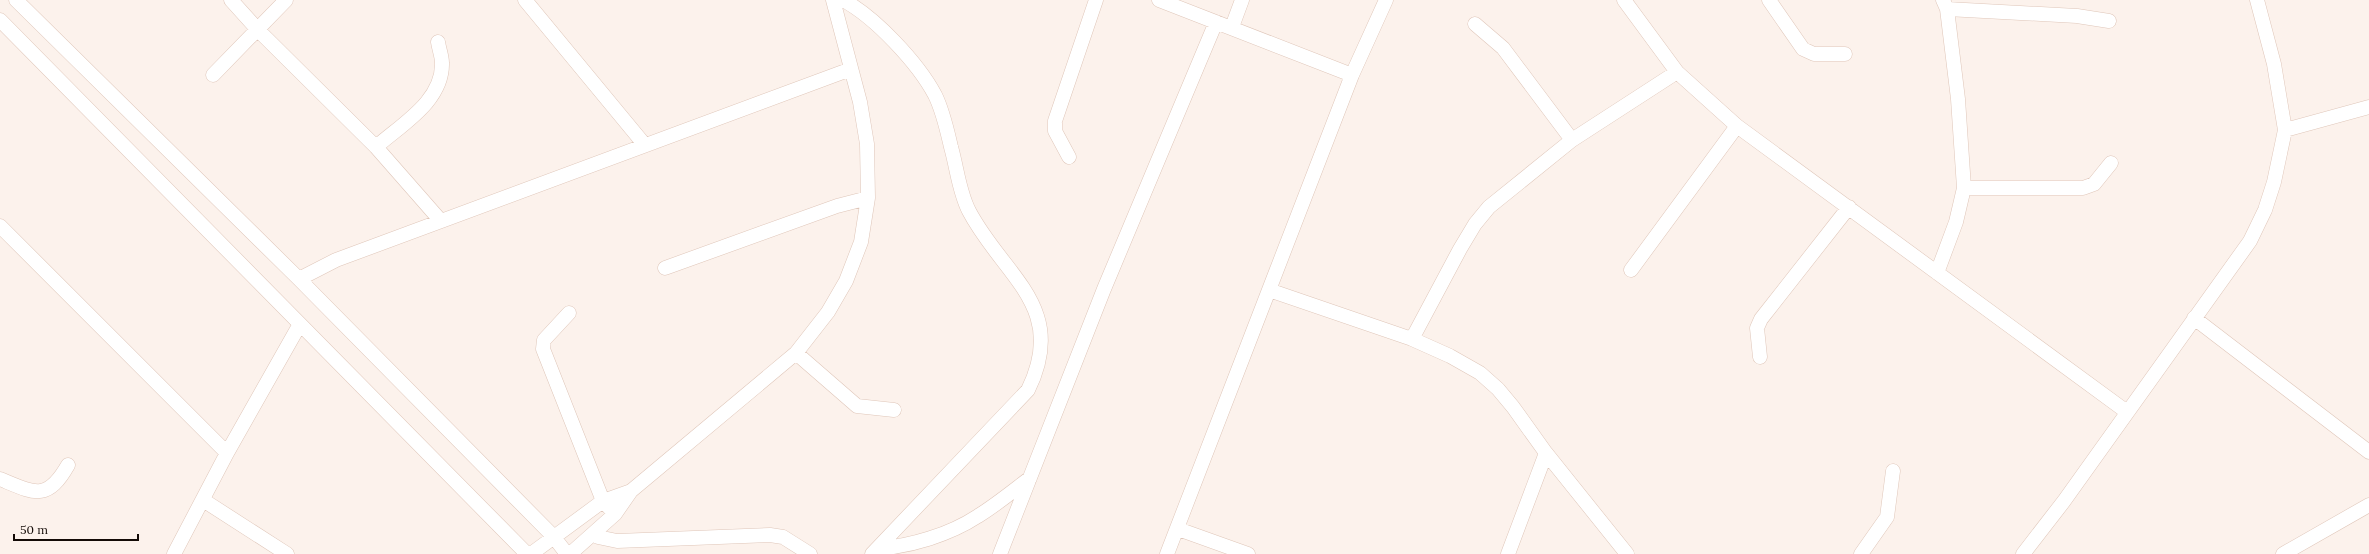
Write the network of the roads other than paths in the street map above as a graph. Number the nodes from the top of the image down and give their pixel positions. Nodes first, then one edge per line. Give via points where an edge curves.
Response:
1 (16, 0) edge
2 (231, 0) edge
3 (286, 0) edge
4 (525, 0) edge
5 (832, 0) edge
6 (843, 0) edge
7 (1096, 0) edge
8 (1159, 0) edge
9 (1242, 0) edge
10 (1386, 0) edge
11 (1624, 0) edge
12 (1769, 0) edge
13 (2257, 0) edge
14 (1945, 5) edge
15 (0, 20) edge
16 (2109, 21) dead end
17 (1216, 22) junction
18 (1475, 24) dead end
19 (1232, 27) junction
20 (258, 30) junction
21 (438, 42) dead end
22 (1845, 54) dead end
23 (851, 69) junction
24 (1677, 72) junction
25 (213, 75) dead end
26 (1352, 75) junction
27 (2369, 107) edge
28 (1737, 126) junction
29 (2285, 130) junction
30 (1572, 140) junction
31 (644, 144) junction
32 (376, 147) junction
33 (1069, 157) dead end
34 (2111, 164) dead end
35 (1964, 188) junction
36 (868, 198) junction
37 (1849, 207) junction
38 (440, 220) junction
39 (0, 226) edge
40 (665, 268) dead end
41 (1630, 270) dead end
42 (1937, 273) junction
43 (299, 279) junction
44 (1269, 290) junction
45 (569, 313) dead end
46 (2194, 318) junction
47 (300, 324) junction
48 (1412, 339) junction
49 (796, 353) junction
50 (1760, 357) dead end
51 (894, 410) dead end
52 (2127, 412) junction
53 (2369, 452) edge
54 (227, 453) junction
55 (1546, 453) junction
56 (68, 465) dead end
57 (1893, 471) dead end
58 (1030, 478) junction
59 (0, 479) edge
60 (631, 491) junction
61 (203, 500) junction
62 (604, 501) junction
63 (2369, 505) edge
64 (615, 514) junction
65 (1178, 529) junction
66 (595, 533) junction
67 (553, 536) junction
68 (874, 551) edge
69 (174, 554) edge
70 (286, 554) edge
71 (526, 554) edge
72 (530, 554) edge
73 (569, 554) edge
74 (810, 554) edge
75 (1000, 554) edge
76 (1167, 554) edge
77 (1248, 554) edge
78 (1508, 554) edge
79 (1627, 554) edge
80 (1861, 554) edge
81 (2023, 554) edge
82 (2283, 554) edge

1 - 43 street
2 - 20 street
3 - 20 street
4 - 31 street
5 - 23 street
6 - 68 street via 872,19 915,66 935,96 968,210 1024,289 1038,316 1042,336 1036,370 1028,390
7 - 33 street via 1054,121 1055,131
8 - 17 street
9 - 19 street
10 - 26 street
11 - 24 street
12 - 22 street via 1809,53
13 - 29 street via 2274,64
14 - 16 street
14 - 35 street via 1958,99
15 - 47 street
17 - 19 street
17 - 58 street via 1104,289
18 - 30 street via 1503,48
19 - 26 street
20 - 25 street
20 - 32 street
21 - 32 street via 442,62 438,88 430,100
23 - 31 street
23 - 36 street via 867,144
24 - 28 street
24 - 30 street
26 - 44 street
27 - 29 street
28 - 37 street
28 - 41 street
29 - 46 street via 2274,182 2265,210 2250,241
30 - 48 street via 1489,207 1475,224
31 - 38 street
32 - 38 street
34 - 35 street via 2094,184 2083,188
35 - 42 street via 1956,222
36 - 40 street via 837,206
36 - 49 street via 860,242 846,280 828,312
37 - 42 street
37 - 50 street via 1761,319 1757,328
38 - 43 street via 336,260
39 - 54 street
42 - 52 street
43 - 67 street
44 - 48 street
44 - 65 street
45 - 62 street via 544,340 543,349
46 - 52 street
46 - 53 street
47 - 54 street
47 - 71 street
48 - 55 street via 1450,356 1498,388
49 - 51 street via 857,406
49 - 60 street
52 - 81 street via 2064,502
54 - 61 street
55 - 78 street
55 - 79 street
56 - 59 street via 58,482 46,490 34,492
57 - 80 street via 1887,517
58 - 68 street via 963,525 899,547
58 - 75 street
60 - 62 street
60 - 64 street
61 - 69 street
61 - 70 street
62 - 64 street
62 - 67 street
63 - 82 street
64 - 66 street
65 - 76 street
65 - 77 street
66 - 73 street
66 - 74 street via 598,537 617,541 770,535 783,537
67 - 72 street
67 - 73 street

